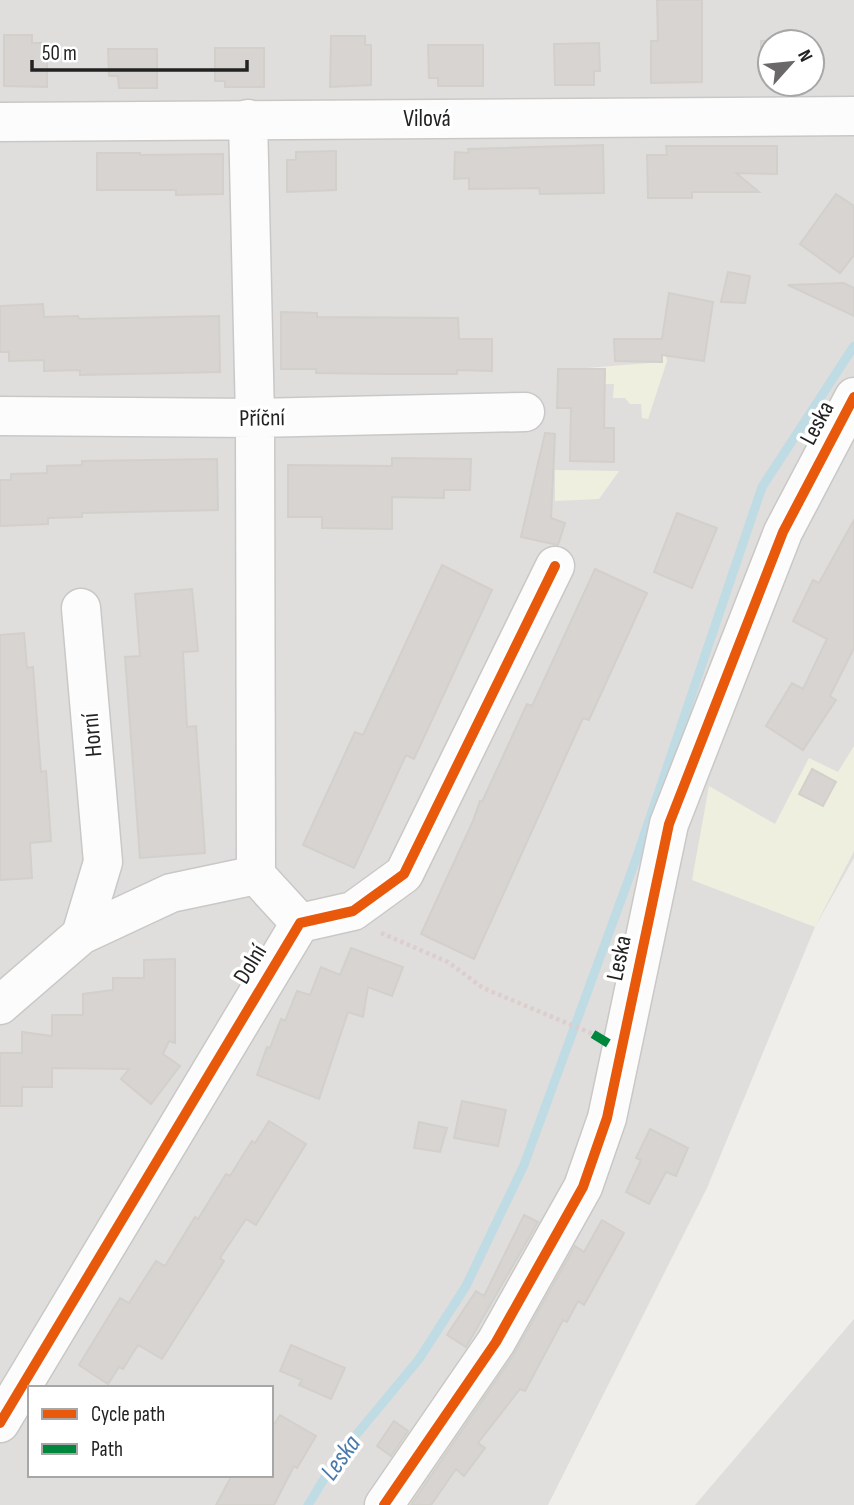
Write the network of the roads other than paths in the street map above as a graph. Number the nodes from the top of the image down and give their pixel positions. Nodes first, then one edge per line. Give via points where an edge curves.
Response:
1 (854, 116) edge
2 (248, 119) junction
3 (0, 122) edge
4 (854, 397) edge
5 (525, 412) dead end
6 (0, 416) edge
7 (255, 418) junction
8 (555, 566) dead end
9 (81, 608) dead end
10 (103, 862) junction
11 (256, 875) junction
12 (148, 904) junction
13 (300, 923) junction
14 (81, 935) junction
15 (0, 1005) edge
16 (0, 1423) edge
17 (384, 1505) edge

1 - 2 street, Vilová
2 - 3 street, Vilová
2 - 7 street
4 - 17 street, Leska via 783,532 669,824 607,1118 583,1187 496,1342
5 - 7 street, Příční
6 - 7 street, Příční
7 - 11 street
8 - 13 street via 404,874 353,911
9 - 10 street, Horní
10 - 12 street via 116,884 133,899
10 - 14 street, Horní
11 - 12 street via 172,893
11 - 13 street
12 - 14 street
13 - 16 street, Dolní
14 - 15 street

